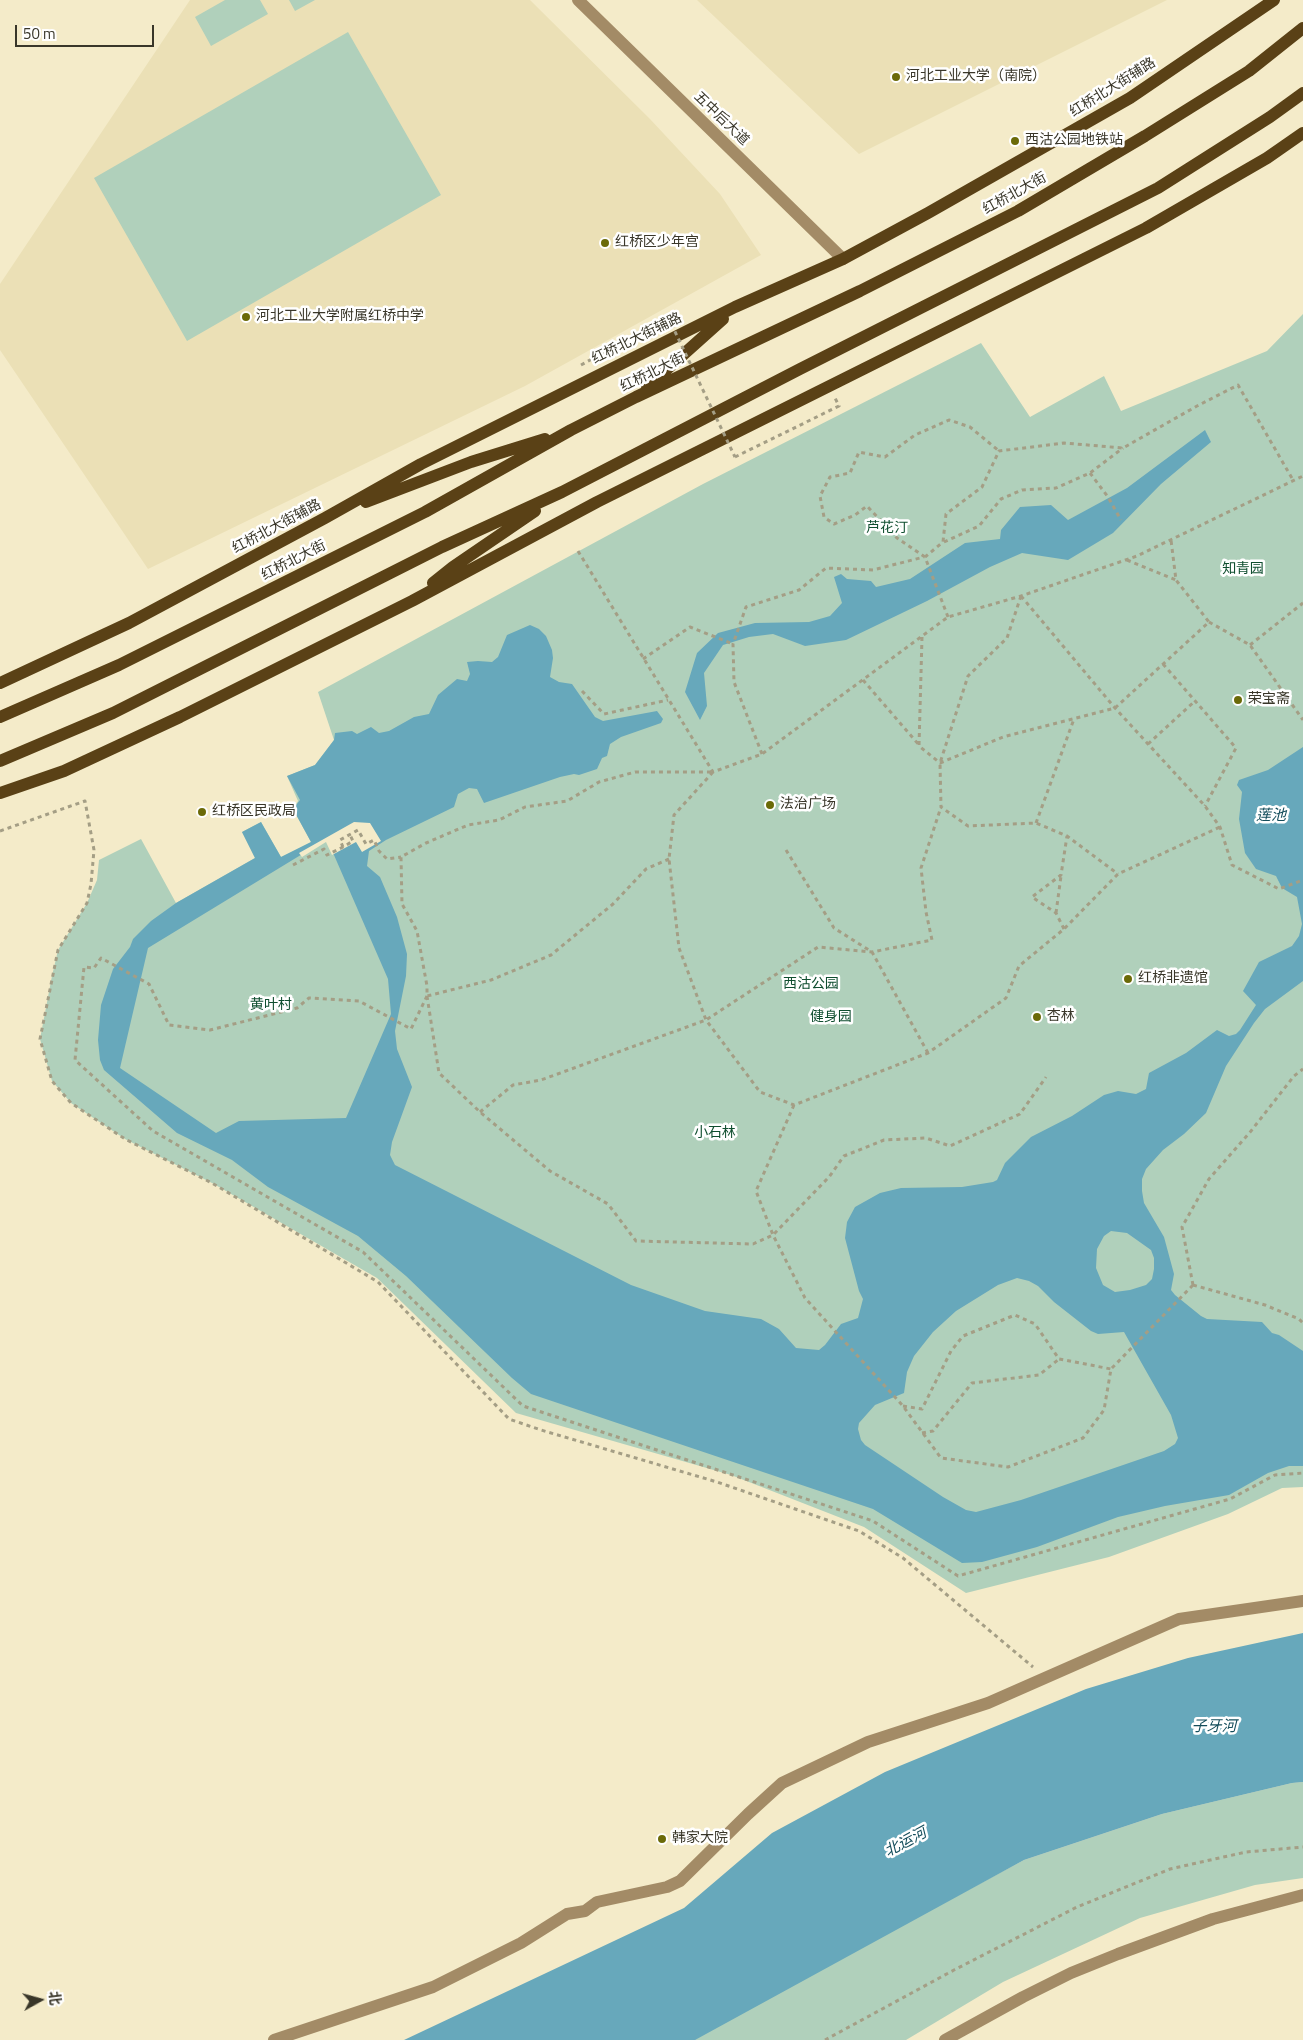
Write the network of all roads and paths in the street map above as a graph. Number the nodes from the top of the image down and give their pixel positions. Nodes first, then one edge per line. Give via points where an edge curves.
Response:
1 (578, 0) edge
2 (1274, 0) edge
3 (1303, 28) edge
4 (1303, 94) edge
5 (1303, 133) edge
6 (843, 259) junction
7 (735, 307) junction
8 (572, 370) dead end
9 (636, 397) junction
10 (838, 406) dead end
11 (571, 430) junction
12 (1123, 448) junction
13 (999, 451) junction
14 (1090, 473) junction
15 (1303, 476) edge
16 (1292, 480) junction
17 (562, 492) junction
18 (326, 518) junction
19 (1121, 520) dead end
20 (1171, 540) junction
21 (943, 542) junction
22 (578, 551) dead end
23 (925, 557) junction
24 (1127, 560) junction
25 (1176, 580) junction
26 (1021, 596) junction
27 (412, 601) junction
28 (1303, 603) edge
29 (948, 617) junction
30 (1208, 622) junction
31 (922, 636) junction
32 (733, 644) junction
33 (1250, 645) junction
34 (643, 659) junction
35 (1163, 664) junction
36 (863, 680) junction
37 (0, 682) edge
38 (582, 691) dead end
39 (668, 700) junction
40 (1195, 701) junction
41 (1115, 708) junction
42 (0, 717) edge
43 (1074, 718) junction
44 (1303, 720) edge
45 (1148, 744) junction
46 (920, 746) junction
47 (762, 754) junction
48 (0, 761) edge
49 (940, 763) junction
50 (713, 772) junction
51 (0, 793) edge
52 (1205, 806) junction
53 (941, 807) junction
54 (1036, 823) junction
55 (1220, 827) junction
56 (0, 831) edge
57 (350, 835) junction
58 (1067, 836) junction
59 (343, 846) junction
60 (786, 850) dead end
61 (400, 857) junction
62 (669, 859) junction
63 (294, 865) dead end
64 (1118, 874) junction
65 (1061, 875) junction
66 (1303, 880) edge
67 (1056, 913) junction
68 (1064, 928) junction
69 (872, 952) junction
70 (427, 996) junction
71 (706, 1020) junction
72 (928, 1053) junction
73 (1303, 1069) edge
74 (1046, 1077) dead end
75 (794, 1105) junction
76 (480, 1112) junction
77 (773, 1235) junction
78 (1193, 1285) junction
79 (1303, 1323) edge
80 (1059, 1360) junction
81 (1111, 1369) junction
82 (903, 1406) junction
83 (922, 1433) junction
84 (1303, 1473) edge
85 (1303, 1601) edge
86 (1046, 1679) junction
87 (1303, 1847) edge
88 (1303, 1895) edge
89 (274, 2040) edge
90 (825, 2040) edge
91 (945, 2040) edge

1 - 6 street, 五中后大道
2 - 6 main road, 红桥北大街辅路 via 1130,98
3 - 9 main road, 红桥北大街 via 1249,71 1018,211 876,283
4 - 17 main road via 1158,188
5 - 27 main road via 1267,158 1146,228 597,502
6 - 7 main road, 红桥北大街辅路
7 - 9 main road
7 - 18 main road, 红桥北大街辅路 via 421,464
8 - 10 path, bridge via 668,317 734,457
9 - 11 main road, 红桥北大街
11 - 18 main road via 472,462
11 - 42 main road, 红桥北大街 via 425,512 119,665
12 - 13 path via 1064,443
12 - 14 path
12 - 16 path via 1238,386
13 - 21 path via 982,487 946,514
13 - 23 path via 970,428 950,420 915,435 885,457 859,452 850,473 830,477 820,496 824,517 834,524 867,506 897,538
14 - 19 path
14 - 21 path via 1056,488 1022,490 1001,499 979,526
15 - 16 path
16 - 20 path
17 - 27 main road via 453,566
17 - 48 main road via 442,547 113,713
18 - 37 main road, 红桥北大街辅路 via 129,623
20 - 24 path
20 - 25 path
21 - 23 path
22 - 34 path
23 - 29 path
23 - 32 path via 873,570 826,568 799,590 746,608
24 - 25 path
24 - 26 path
25 - 30 path
26 - 29 path
26 - 41 path
26 - 49 path via 1007,638 968,676
27 - 51 main road via 64,771
28 - 33 path
29 - 31 path
30 - 33 path
30 - 35 path
31 - 36 path
31 - 46 path
32 - 34 path via 690,627
32 - 47 path via 734,682
33 - 44 path
34 - 39 path
35 - 40 path
35 - 41 path
36 - 46 path
36 - 47 path
38 - 39 path via 604,714
39 - 50 path
40 - 45 path
40 - 52 path via 1236,748
41 - 43 path
41 - 45 path
43 - 49 path via 1003,737
43 - 54 path
45 - 52 path
46 - 49 path
47 - 50 path
49 - 53 path
50 - 61 path via 626,774 599,782 567,802 525,807 499,820 468,826
50 - 62 path via 674,814
52 - 55 path
53 - 54 path via 968,826
53 - 69 path via 921,868 932,940
54 - 58 path
55 - 64 path
55 - 66 path via 1232,865 1279,889
56 - 86 path via 85,801 94,850 91,884 87,903 58,950 40,1039 52,1081 71,1103 125,1139 212,1183 378,1282 509,1419 717,1482 859,1531 903,1558
57 - 59 path via 340,840
57 - 59 path via 353,841
57 - 61 path via 358,830 366,844 374,840 387,860
58 - 64 path
58 - 65 path
59 - 63 path via 327,855 324,849
60 - 69 path via 834,928
61 - 70 path via 402,904 417,931
62 - 70 path via 646,869 613,904 551,955 490,980
62 - 71 path via 679,948
64 - 68 path
65 - 67 path
65 - 67 path via 1032,897
67 - 68 path
68 - 72 path via 1019,966 1006,998
69 - 71 path via 818,947
69 - 72 path
70 - 76 path via 438,1073
70 - 84 path via 411,1029 359,1001 309,998 296,1008 210,1030 169,1025 149,984 101,958 94,968 84,967 75,1060 152,1131 363,1252 523,1406 873,1522 958,1576 1230,1499 1275,1475
71 - 75 path via 760,1092
71 - 76 path via 541,1080 513,1085
72 - 75 path
73 - 78 path via 1209,1179 1182,1227
74 - 77 path via 1020,1114 950,1146 926,1138 884,1140 844,1156 829,1177
75 - 77 path via 756,1191
76 - 77 path via 550,1171 608,1204 636,1241 753,1244
77 - 82 path via 805,1298
78 - 79 path via 1265,1305
78 - 81 path
80 - 81 path
80 - 82 path via 1035,1324 1015,1316 963,1336 951,1351 922,1409
80 - 83 path via 1039,1375 972,1383 933,1431
81 - 83 path via 1104,1410 1083,1438 1008,1467 941,1458
82 - 83 path
85 - 86 street via 1179,1619
86 - 89 street via 988,1703 868,1742 782,1784 680,1881 668,1887 597,1902 585,1912 567,1914 433,1987
87 - 90 path via 1246,1852 1170,1869 1077,1907
88 - 91 street via 1213,1919 1070,1973

